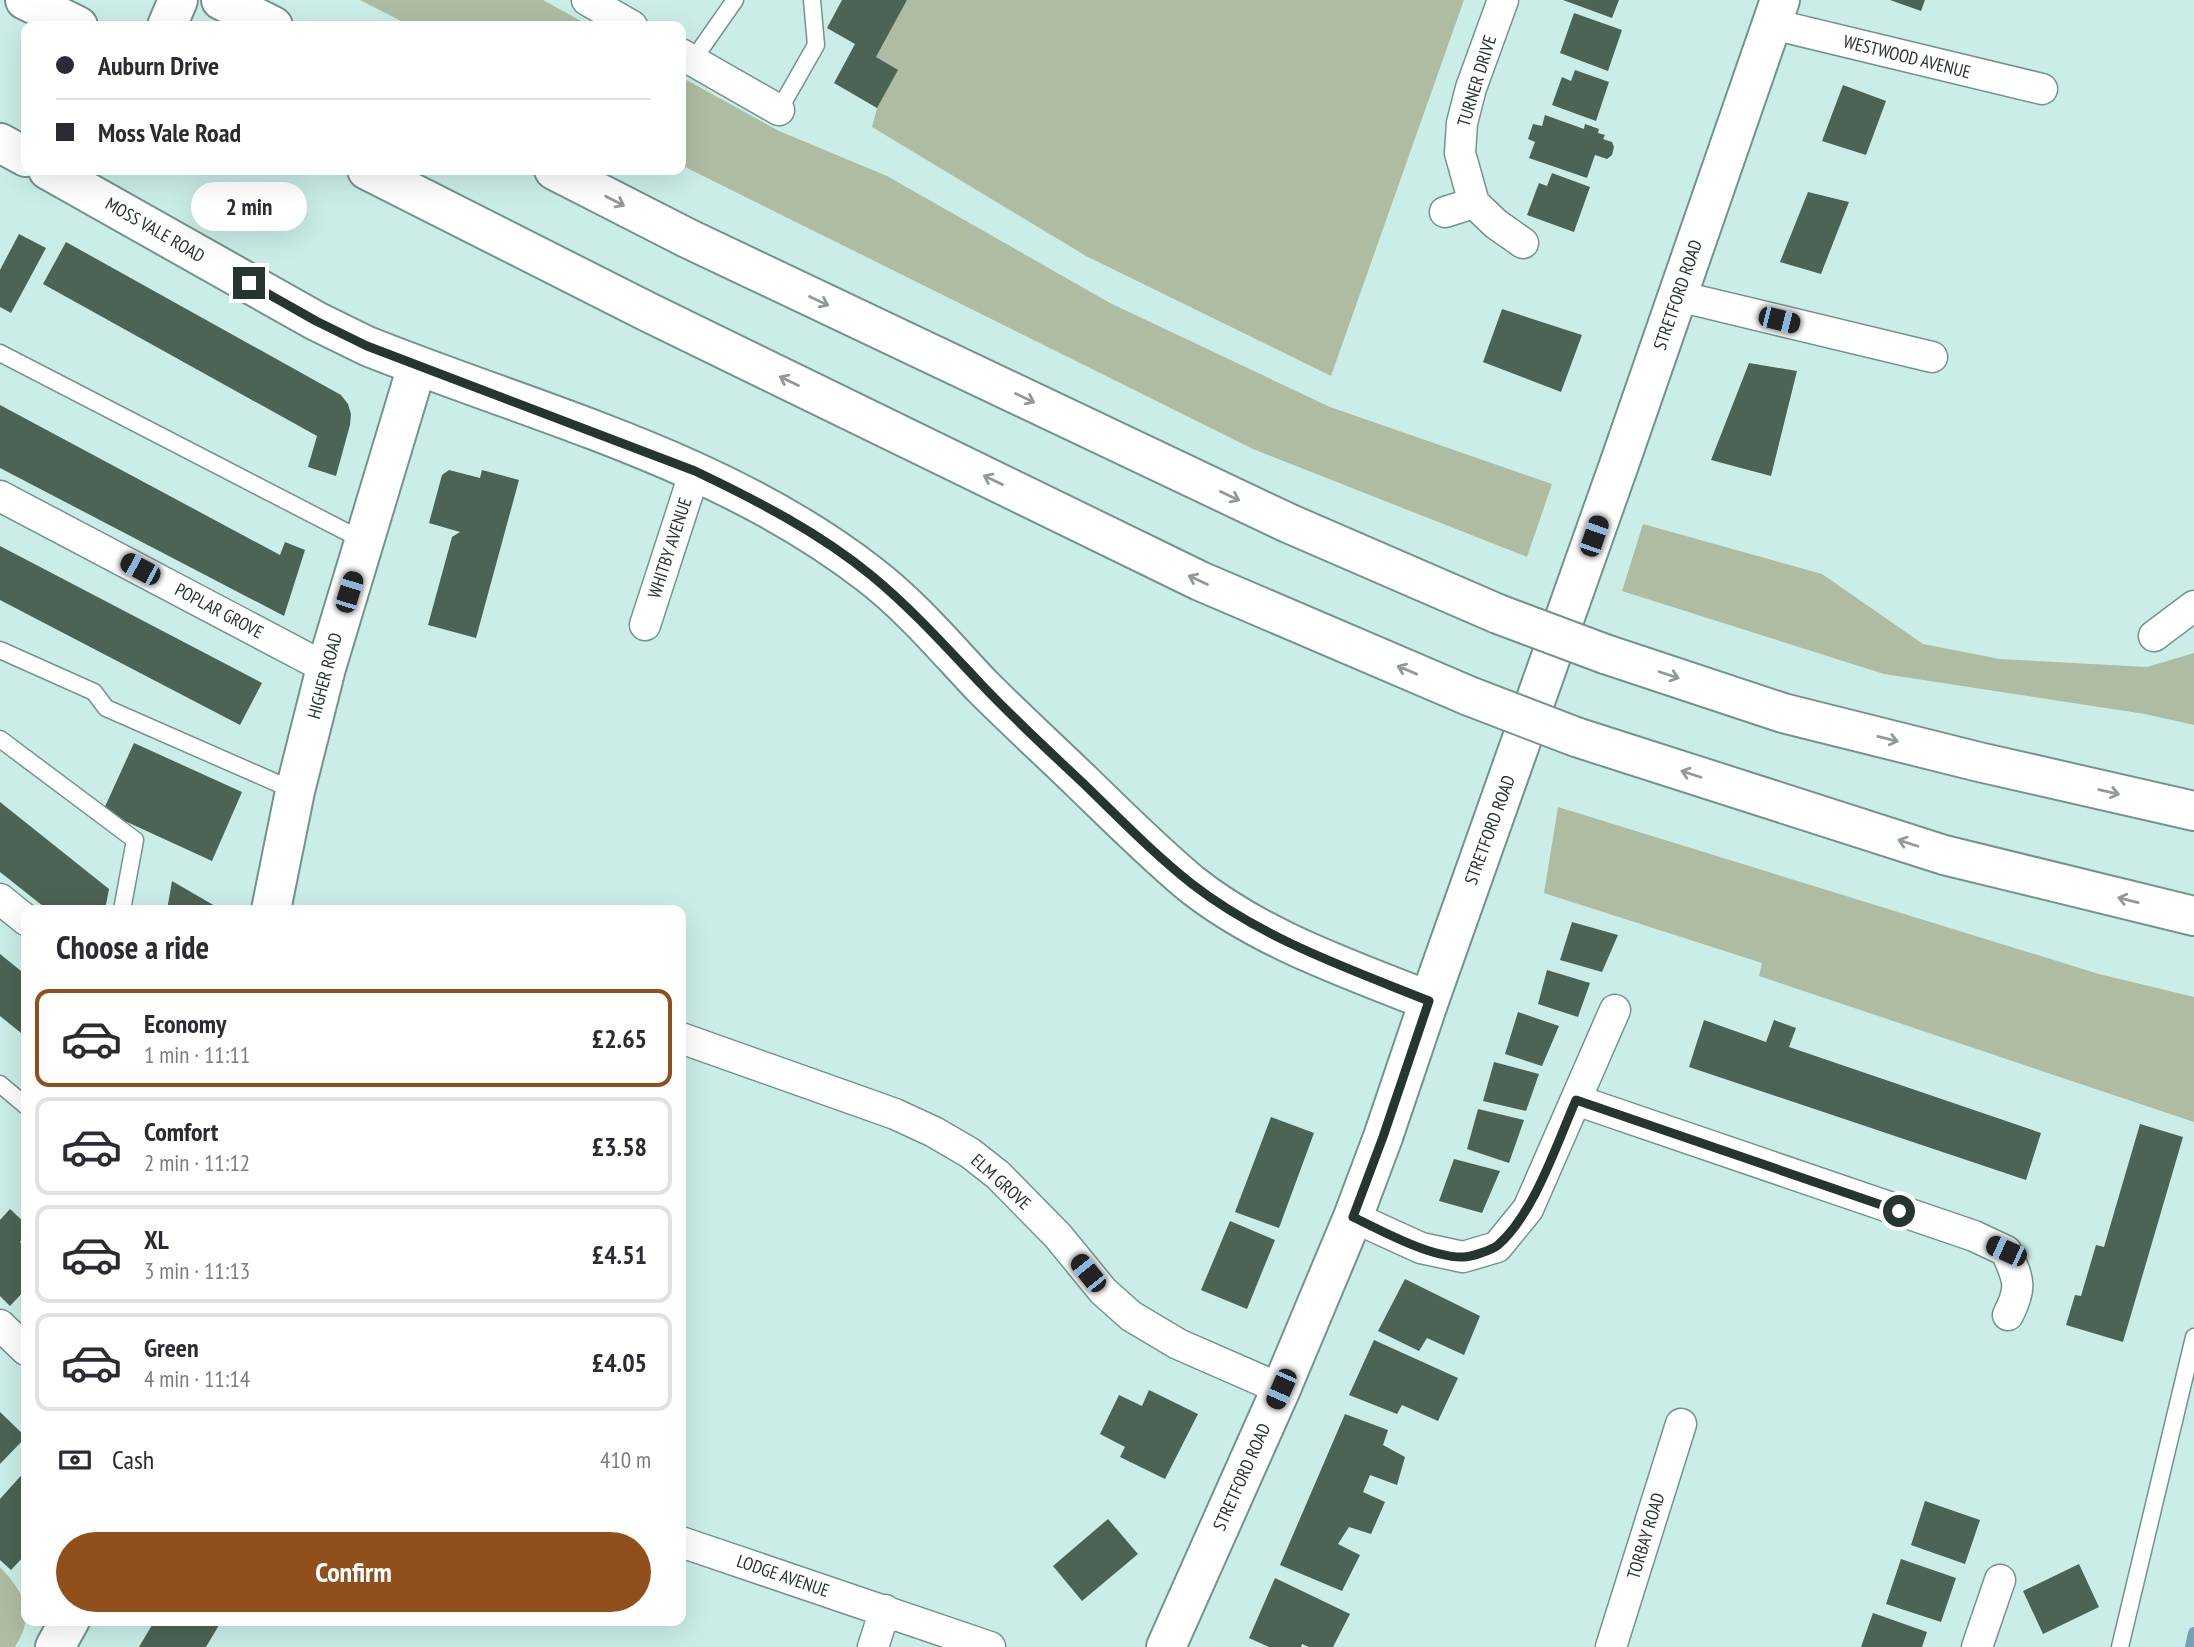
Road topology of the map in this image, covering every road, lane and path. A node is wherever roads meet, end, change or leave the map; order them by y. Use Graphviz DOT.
graph roads {
  1 [pos="178,0"];
  2 [pos="222,0"];
  3 [pos="587,0"];
  4 [pos="735,0"];
  5 [pos="812,0"];
  6 [pos="1503,0"];
  7 [pos="1776,12"];
  8 [pos="169,21"];
  9 [pos="263,21"];
  10 [pos="623,21"];
  11 [pos="687,57"];
  12 [pos="2042,89"];
  13 [pos="779,110"];
  14 [pos="0,143"];
  15 [pos="21,154"];
  16 [pos="69,175"];
  17 [pos="377,175"];
  18 [pos="564,175"];
  19 [pos="98,182"];
  20 [pos="1474,203"];
  21 [pos="1445,212"];
  22 [pos="1523,243"];
  23 [pos="1678,296"];
  24 [pos="0,353"];
  25 [pos="1931,356"];
  26 [pos="417,366"];
  27 [pos="695,471"];
  28 [pos="0,496"];
  29 [pos="364,541"];
  30 [pos="2194,606"];
  31 [pos="645,625"];
  32 [pos="2154,636"];
  33 [pos="0,650"];
  34 [pos="326,668"];
  35 [pos="0,739"];
  36 [pos="295,791"];
  37 [pos="2194,811"];
  38 [pos="0,899"];
  39 [pos="123,905"];
  40 [pos="272,905"];
  41 [pos="21,915"];
  42 [pos="2194,916"];
  43 [pos="1429,1001"];
  44 [pos="1615,1010"];
  45 [pos="686,1040"];
  46 [pos="0,1084"];
  47 [pos="1576,1100"];
  48 [pos="21,1102"];
  49 [pos="1353,1217"];
  50 [pos="2008,1315"];
  51 [pos="0,1325"];
  52 [pos="2194,1337"];
  53 [pos="21,1345"];
  54 [pos="1281,1389"];
  55 [pos="1681,1424"];
  56 [pos="686,1544"];
  57 [pos="2000,1580"];
  58 [pos="885,1610"];
  59 [pos="67,1626"];
  60 [pos="1986,1644"];
  61 [pos="55,1647"];
  62 [pos="873,1647"];
  63 [pos="990,1647"];
  64 [pos="1166,1647"];
  65 [pos="1611,1647"];
  66 [pos="2120,1647"];
  1 -- 8 [label="main road"];
  2 -- 9 [label="main road"];
  3 -- 10 [label="street"];
  4 -- 11 [label="lane"];
  5 -- 13 [label="lane"];
  6 -- 20 [label="street, TURNER DRIVE"];
  7 -- 12 [label="street, WESTWOOD AVENUE"];
  7 -- 23 [label="main road, STRETFORD ROAD"];
  11 -- 13 [label="street"];
  14 -- 15 [label="main road"];
  16 -- 19 [label="main road, MOSS VALE ROAD"];
  42 -- 17 [label="main road, one-way, bridge"];
  18 -- 37 [label="main road, one-way, bridge"];
  19 -- 26 [label="main road, MOSS VALE ROAD"];
  20 -- 21 [label="street"];
  20 -- 22 [label="street"];
  23 -- 25 [label="street"];
  23 -- 43 [label="main road, STRETFORD ROAD"];
  24 -- 29 [label="lane"];
  26 -- 27 [label="main road, MOSS VALE ROAD"];
  26 -- 29 [label="main road, HIGHER ROAD"];
  27 -- 31 [label="street, WHITBY AVENUE"];
  27 -- 43 [label="main road, MOSS VALE ROAD"];
  28 -- 34 [label="street, POPLAR GROVE"];
  29 -- 34 [label="main road, HIGHER ROAD"];
  30 -- 32 [label="street"];
  33 -- 36 [label="lane"];
  34 -- 36 [label="main road, HIGHER ROAD"];
  35 -- 39 [label="lane"];
  36 -- 40 [label="main road, HIGHER ROAD"];
  38 -- 41 [label="street"];
  43 -- 49 [label="main road, STRETFORD ROAD"];
  44 -- 47 [label="street"];
  45 -- 54 [label="street, ELM GROVE"];
  46 -- 48 [label="lane"];
  47 -- 49 [label="street"];
  47 -- 50 [label="street"];
  49 -- 54 [label="main road, STRETFORD ROAD"];
  51 -- 53 [label="street"];
  52 -- 66 [label="lane"];
  54 -- 64 [label="main road, STRETFORD ROAD"];
  55 -- 65 [label="street, TORBAY ROAD"];
  56 -- 58 [label="street, LODGE AVENUE"];
  57 -- 60 [label="street"];
  58 -- 62 [label="street"];
  58 -- 63 [label="street, LODGE AVENUE"];
  59 -- 61 [label="main road"];
}
